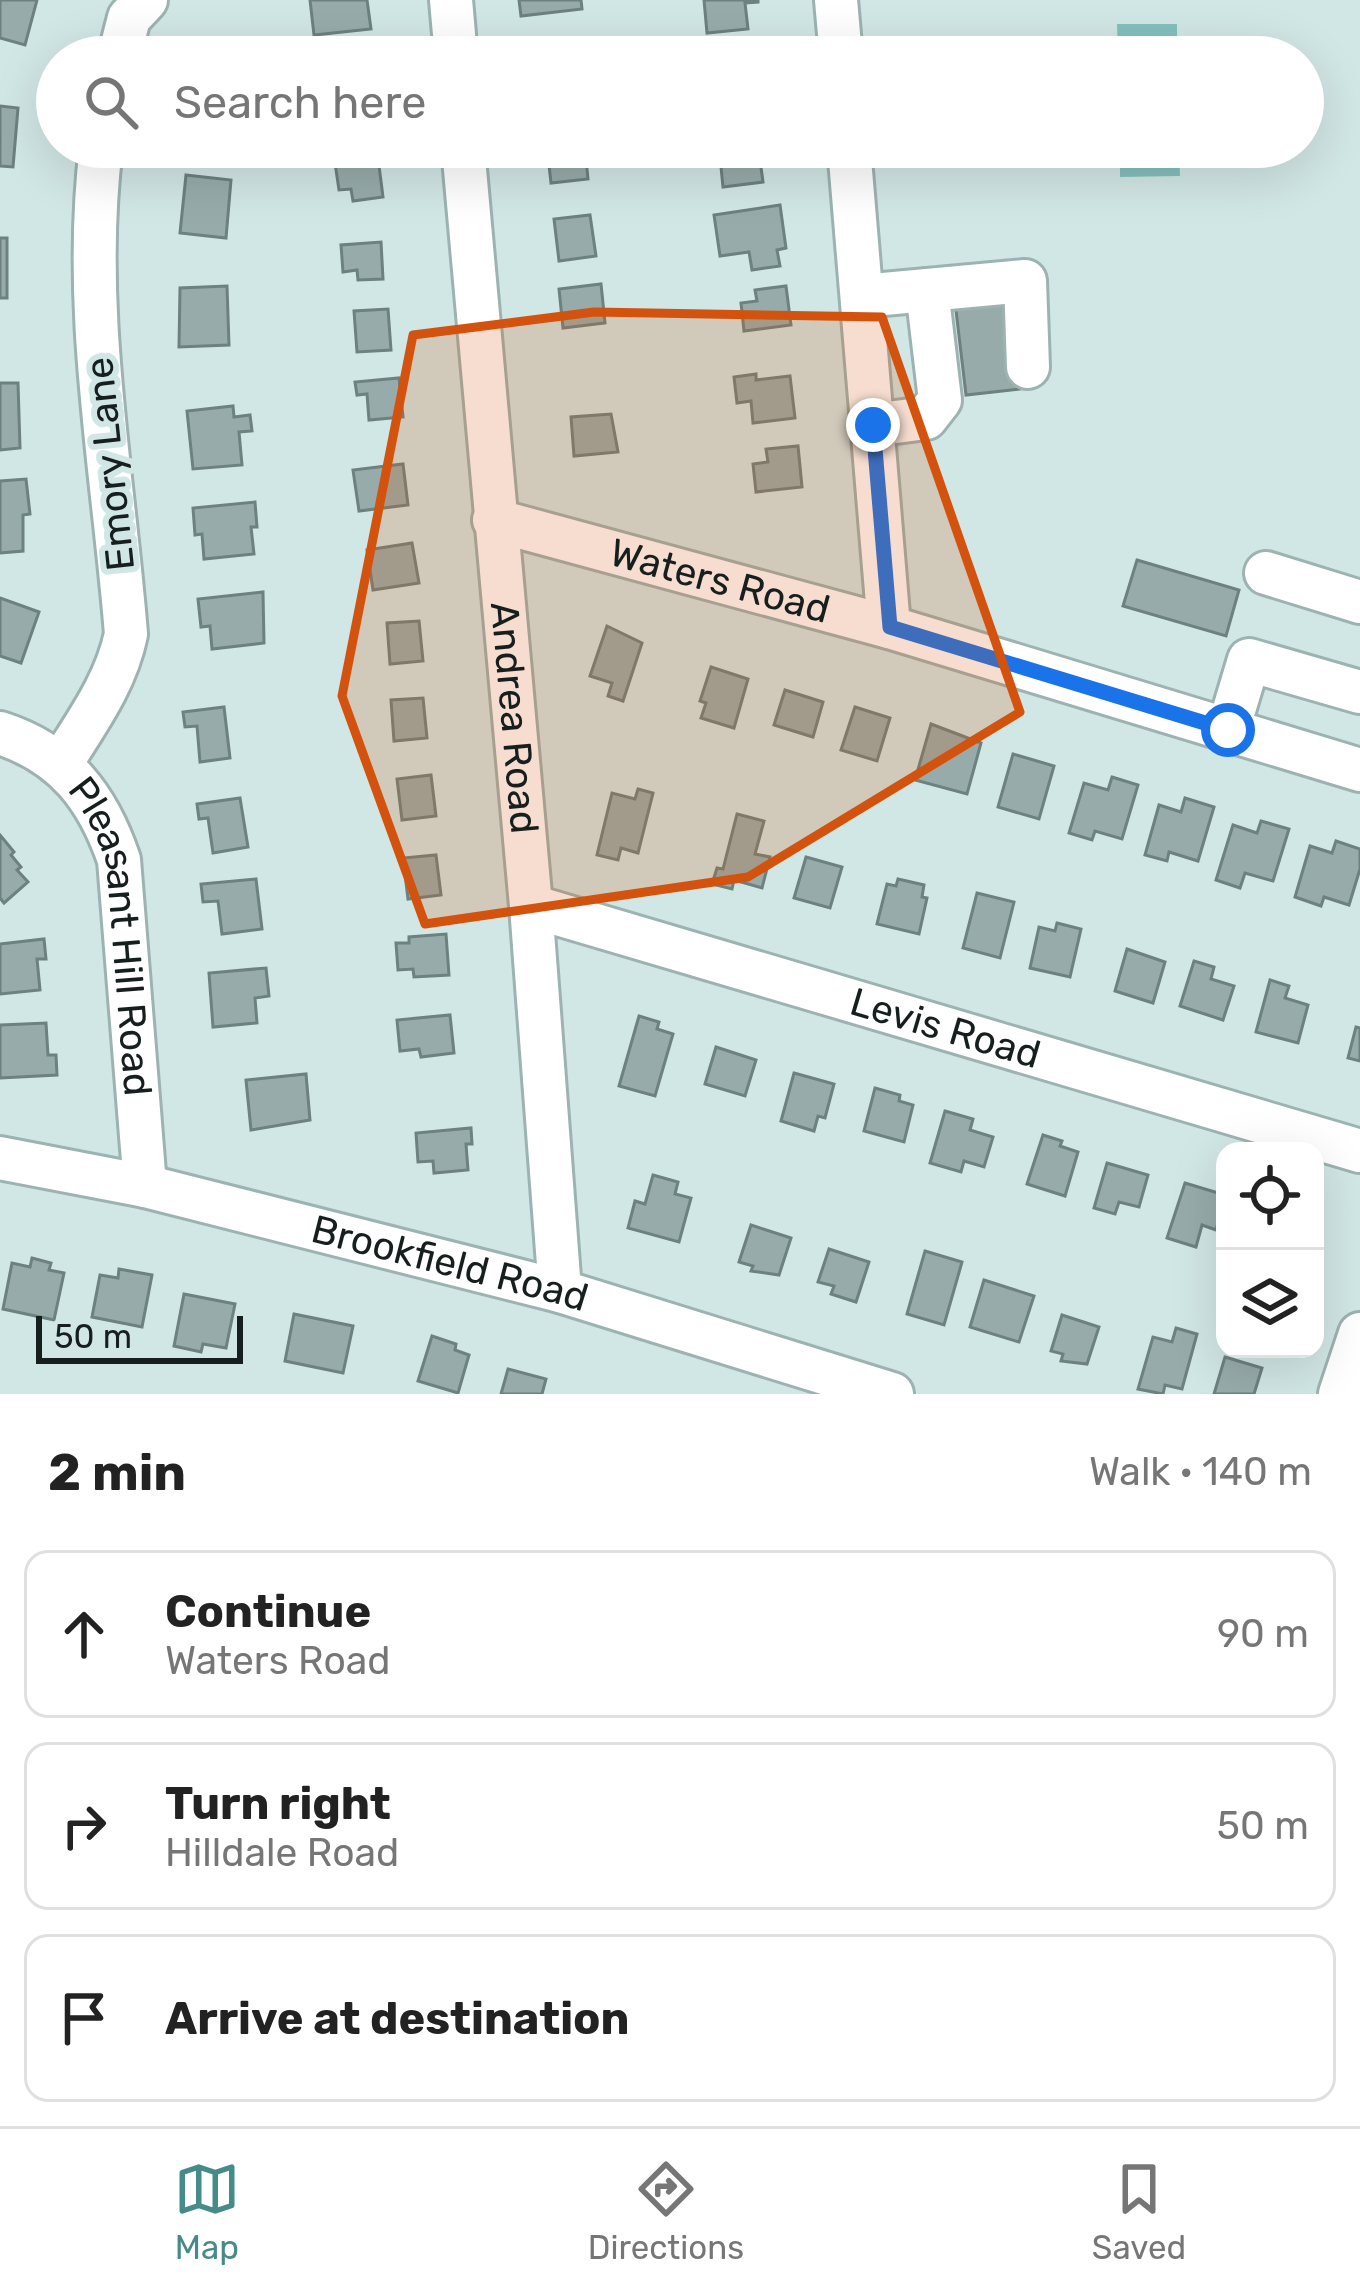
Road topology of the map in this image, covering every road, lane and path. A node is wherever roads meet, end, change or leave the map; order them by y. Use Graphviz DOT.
graph roads {
  1 [pos="146,0"];
  2 [pos="451,0"];
  3 [pos="836,0"];
  4 [pos="124,36"];
  5 [pos="454,36"];
  6 [pos="839,36"];
  7 [pos="98,168"];
  8 [pos="465,168"];
  9 [pos="851,168"];
  10 [pos="927,290"];
  11 [pos="862,296"];
  12 [pos="1028,367"];
  13 [pos="873,425"];
  14 [pos="494,520"];
  15 [pos="1266,573"];
  16 [pos="1360,602"];
  17 [pos="890,627"];
  18 [pos="1360,692"];
  19 [pos="1228,730"];
  20 [pos="0,733"];
  21 [pos="60,765"];
  22 [pos="1360,770"];
  23 [pos="530,906"];
  24 [pos="1360,1151"];
  25 [pos="0,1159"];
  26 [pos="145,1186"];
  27 [pos="560,1291"];
  28 [pos="1360,1334"];
  29 [pos="892,1394"];
  30 [pos="1340,1394"];
  1 -- 4 [label="street"];
  2 -- 5 [label="street"];
  3 -- 6 [label="street"];
  7 -- 21 [label="street, Emory Lane"];
  8 -- 14 [label="street, Andrea Road"];
  9 -- 11 [label="street"];
  10 -- 11 [label="street"];
  10 -- 12 [label="street"];
  10 -- 13 [label="street"];
  11 -- 13 [label="street"];
  13 -- 17 [label="street"];
  14 -- 17 [label="street, Waters Road"];
  14 -- 23 [label="street, Andrea Road"];
  15 -- 16 [label="street"];
  17 -- 19 [label="street, Waters Road"];
  18 -- 19 [label="street"];
  19 -- 22 [label="street, Waters Road"];
  20 -- 21 [label="street, Pleasant Hill Road"];
  21 -- 26 [label="street, Pleasant Hill Road"];
  23 -- 24 [label="street, Levis Road"];
  23 -- 27 [label="street, Andrea Road"];
  25 -- 26 [label="street, Brookfield Road"];
  26 -- 27 [label="street, Brookfield Road"];
  27 -- 29 [label="street, Brookfield Road"];
  28 -- 30 [label="street"];
}
